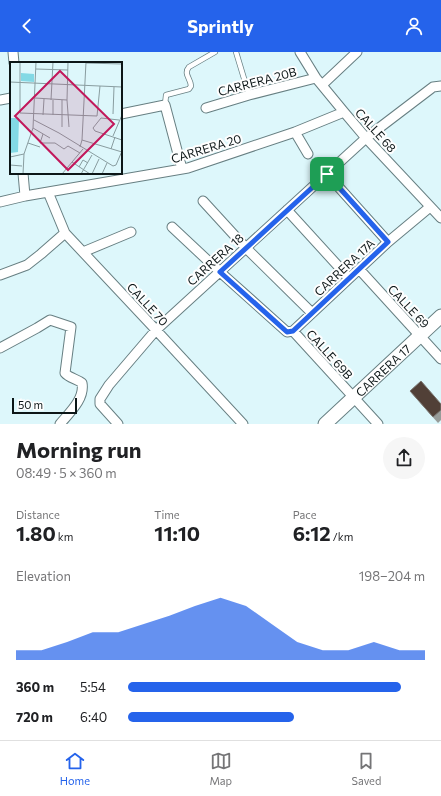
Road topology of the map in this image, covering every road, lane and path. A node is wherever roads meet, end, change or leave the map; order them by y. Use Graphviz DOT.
graph roads {
  1 [pos="13,52"];
  2 [pos="215,52"];
  3 [pos="236,52"];
  4 [pos="300,52"];
  5 [pos="357,52"];
  6 [pos="14,62"];
  7 [pos="319,82"];
  8 [pos="441,86"];
  9 [pos="249,95"];
  10 [pos="10,98"];
  11 [pos="0,100"];
  12 [pos="165,105"];
  13 [pos="206,108"];
  14 [pos="344,112"];
  15 [pos="122,114"];
  16 [pos="295,132"];
  17 [pos="366,138"];
  18 [pos="308,154"];
  19 [pos="182,169"];
  20 [pos="23,174"];
  21 [pos="327,174"];
  22 [pos="48,192"];
  23 [pos="25,196"];
  24 [pos="202,201"];
  25 [pos="0,202"];
  26 [pos="430,207"];
  27 [pos="287,210"];
  28 [pos="441,218"];
  29 [pos="172,227"];
  30 [pos="131,232"];
  31 [pos="65,233"];
  32 [pos="388,242"];
  33 [pos="246,248"];
  34 [pos="83,252"];
  35 [pos="358,269"];
  36 [pos="220,272"];
  37 [pos="0,275"];
  38 [pos="349,278"];
  39 [pos="312,313"];
  40 [pos="441,316"];
  41 [pos="156,330"];
  42 [pos="293,331"];
  43 [pos="420,336"];
  44 [pos="0,348"];
  45 [pos="441,359"];
  46 [pos="354,398"];
  47 [pos="60,424"];
  48 [pos="118,424"];
  49 [pos="243,424"];
  50 [pos="325,424"];
  51 [pos="378,424"];
  1 -- 6 [label="street"];
  2 -- 12 [label="lane"];
  3 -- 9 [label="lane"];
  4 -- 7 [label="street, CALLE 68"];
  5 -- 7 [label="street"];
  7 -- 9 [label="street, CARRERA 20B"];
  7 -- 14 [label="street, CALLE 68"];
  8 -- 17 [label="street, CARRERA 18"];
  9 -- 13 [label="street, CARRERA 20B"];
  10 -- 11 [label="street"];
  12 -- 15 [label="street"];
  12 -- 19 [label="street"];
  14 -- 16 [label="street, CARRERA 20"];
  14 -- 17 [label="street, CALLE 68"];
  16 -- 18 [label="street"];
  16 -- 19 [label="street, CARRERA 20"];
  17 -- 21 [label="street, CARRERA 18"];
  17 -- 26 [label="street, CALLE 68"];
  19 -- 22 [label="street, CARRERA 20"];
  20 -- 23 [label="street"];
  21 -- 27 [label="street, CARRERA 18"];
  21 -- 32 [label="street"];
  22 -- 23 [label="street, CARRERA 20"];
  22 -- 31 [label="street, CALLE 70"];
  23 -- 25 [label="street, CARRERA 20"];
  24 -- 33 [label="street"];
  26 -- 28 [label="street, CALLE 68"];
  26 -- 32 [label="street, CARRERA 17A"];
  27 -- 33 [label="street, CARRERA 18"];
  27 -- 38 [label="street"];
  29 -- 36 [label="street, CALLE 69B"];
  30 -- 34 [label="street"];
  31 -- 34 [label="street, CALLE 70"];
  31 -- 37 [label="street"];
  32 -- 35 [label="street, CARRERA 17A"];
  33 -- 36 [label="street, CARRERA 18"];
  33 -- 39 [label="street"];
  34 -- 41 [label="street, CALLE 70"];
  35 -- 38 [label="street, CARRERA 17A"];
  35 -- 43 [label="street, CALLE 69"];
  36 -- 41 [label="street, CARRERA 18"];
  36 -- 42 [label="street, CALLE 69B"];
  38 -- 39 [label="street, CARRERA 17A"];
  39 -- 42 [label="street, CARRERA 17A"];
  40 -- 43 [label="main road, CARRERA 17"];
  41 -- 48 [label="street, CARRERA 18"];
  41 -- 49 [label="street, CALLE 70"];
  42 -- 46 [label="street, CALLE 69B"];
  43 -- 45 [label="street, CALLE 69"];
  43 -- 46 [label="main road, CARRERA 17"];
  44 -- 47 [label="street"];
  46 -- 50 [label="main road, CARRERA 17"];
  46 -- 51 [label="street, CALLE 69B"];
}
